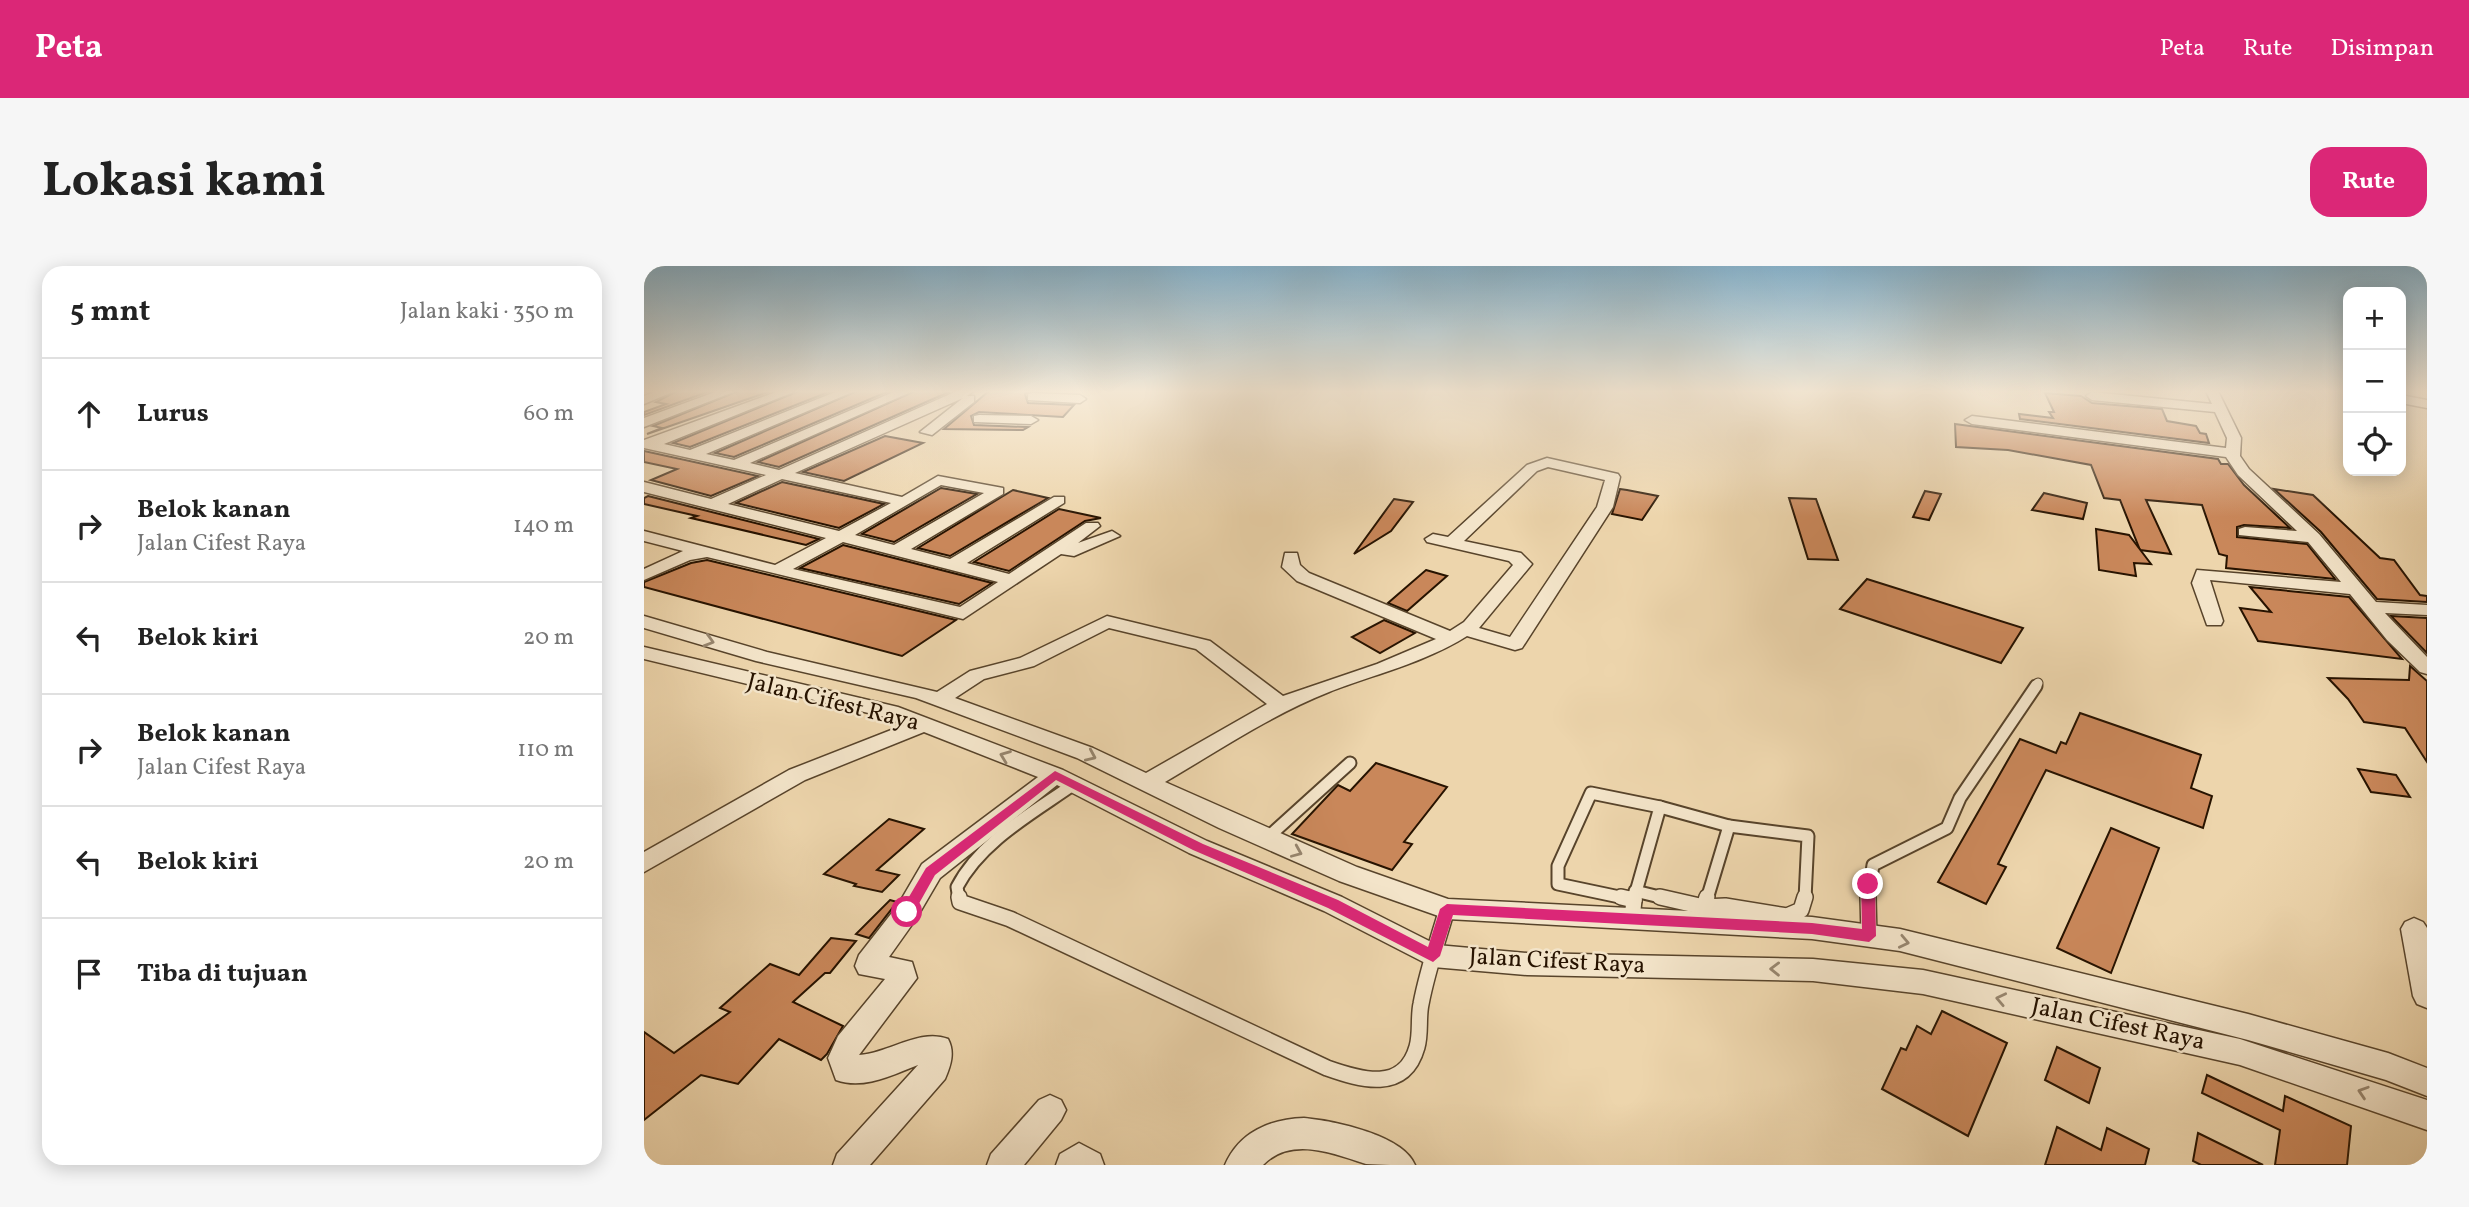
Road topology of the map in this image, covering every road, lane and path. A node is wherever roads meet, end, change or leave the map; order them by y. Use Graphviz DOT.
graph roads {
  1 [pos="677,433"];
  2 [pos="745,433"];
  3 [pos="809,433"];
  4 [pos="873,433"];
  5 [pos="2069,433"];
  6 [pos="2232,433"];
  7 [pos="647,444"];
  8 [pos="2232,453"];
  9 [pos="690,455"];
  10 [pos="732,466"];
  11 [pos="779,475"];
  12 [pos="644,487"];
  13 [pos="1059,500"];
  14 [pos="905,502"];
  15 [pos="713,504"];
  16 [pos="1092,526"];
  17 [pos="2245,532"];
  18 [pos="842,535"];
  19 [pos="644,536"];
  20 [pos="1112,536"];
  21 [pos="2314,537"];
  22 [pos="898,550"];
  23 [pos="706,552"];
  24 [pos="1291,557"];
  25 [pos="1039,563"];
  26 [pos="952,565"];
  27 [pos="777,572"];
  28 [pos="644,575"];
  29 [pos="1013,580"];
  30 [pos="2356,589"];
  31 [pos="2370,607"];
  32 [pos="2427,610"];
  33 [pos="2214,621"];
  34 [pos="644,622"];
  35 [pos="1458,634"];
  36 [pos="644,653"];
  37 [pos="2427,668"];
  38 [pos="2038,683"];
  39 [pos="931,696"];
  40 [pos="1281,705"];
  41 [pos="891,712"];
  42 [pos="923,725"];
  43 [pos="1350,763"];
  44 [pos="1065,780"];
  45 [pos="1147,783"];
  46 [pos="1660,807"];
  47 [pos="1729,826"];
  48 [pos="1266,839"];
  49 [pos="644,863"];
  50 [pos="1634,903"];
  51 [pos="1704,907"];
  52 [pos="1447,909"];
  53 [pos="2414,929"];
  54 [pos="1869,936"];
  55 [pos="1433,956"];
  56 [pos="2427,996"];
  57 [pos="2427,1082"];
  58 [pos="1050,1110"];
  59 [pos="2427,1115"];
  60 [pos="849,1165"];
  61 [pos="1003,1165"];
  62 [pos="1072,1165"];
  63 [pos="1087,1165"];
  64 [pos="1241,1165"];
  65 [pos="1399,1165"];
  1 -- 7 [label="street"];
  2 -- 9 [label="street"];
  3 -- 10 [label="street"];
  4 -- 11 [label="street"];
  5 -- 8 [label="street"];
  6 -- 8 [label="street"];
  7 -- 9 [label="street"];
  8 -- 21 [label="street"];
  9 -- 10 [label="street"];
  10 -- 11 [label="street"];
  11 -- 14 [label="street"];
  11 -- 15 [label="street"];
  12 -- 15 [label="street"];
  13 -- 26 [label="street"];
  14 -- 18 [label="street"];
  14 -- 22 [label="street"];
  15 -- 18 [label="street"];
  16 -- 25 [label="street"];
  17 -- 21 [label="street"];
  18 -- 22 [label="street"];
  18 -- 27 [label="street"];
  19 -- 23 [label="street"];
  20 -- 25 [label="street"];
  21 -- 30 [label="street"];
  22 -- 26 [label="street"];
  23 -- 27 [label="street"];
  23 -- 28 [label="street"];
  24 -- 35 [label="street"];
  25 -- 29 [label="street"];
  26 -- 29 [label="street"];
  27 -- 29 [label="street"];
  30 -- 31 [label="street"];
  30 -- 33 [label="street"];
  31 -- 32 [label="street"];
  31 -- 37 [label="street"];
  34 -- 39 [label="street, Jalan Cifest Raya, one-way"];
  35 -- 35 [label="street"];
  35 -- 40 [label="street"];
  36 -- 41 [label="street, Jalan Cifest Raya"];
  38 -- 54 [label="lane"];
  39 -- 40 [label="street"];
  39 -- 41 [label="street"];
  39 -- 45 [label="street, Jalan Cifest Raya, one-way"];
  40 -- 45 [label="street"];
  41 -- 42 [label="street, Jalan Cifest Raya"];
  44 -- 42 [label="street, Jalan Cifest Raya, one-way"];
  42 -- 49 [label="street"];
  43 -- 48 [label="lane"];
  44 -- 55 [label="street, Jalan Cifest Raya"];
  44 -- 55 [label="lane"];
  44 -- 60 [label="street"];
  45 -- 48 [label="street, Jalan Cifest Raya"];
  46 -- 47 [label="lane"];
  46 -- 50 [label="lane"];
  46 -- 50 [label="lane"];
  47 -- 51 [label="lane"];
  47 -- 51 [label="lane"];
  48 -- 52 [label="street, Jalan Cifest Raya, one-way"];
  50 -- 51 [label="lane"];
  50 -- 52 [label="street, Jalan Cifest Raya"];
  50 -- 54 [label="street, Jalan Cifest Raya"];
  52 -- 55 [label="lane"];
  53 -- 56 [label="street"];
  54 -- 57 [label="street, Jalan Cifest Raya, one-way"];
  59 -- 55 [label="street, Jalan Cifest Raya, one-way"];
  58 -- 61 [label="street"];
  62 -- 63 [label="street"];
  64 -- 65 [label="street"];
}
